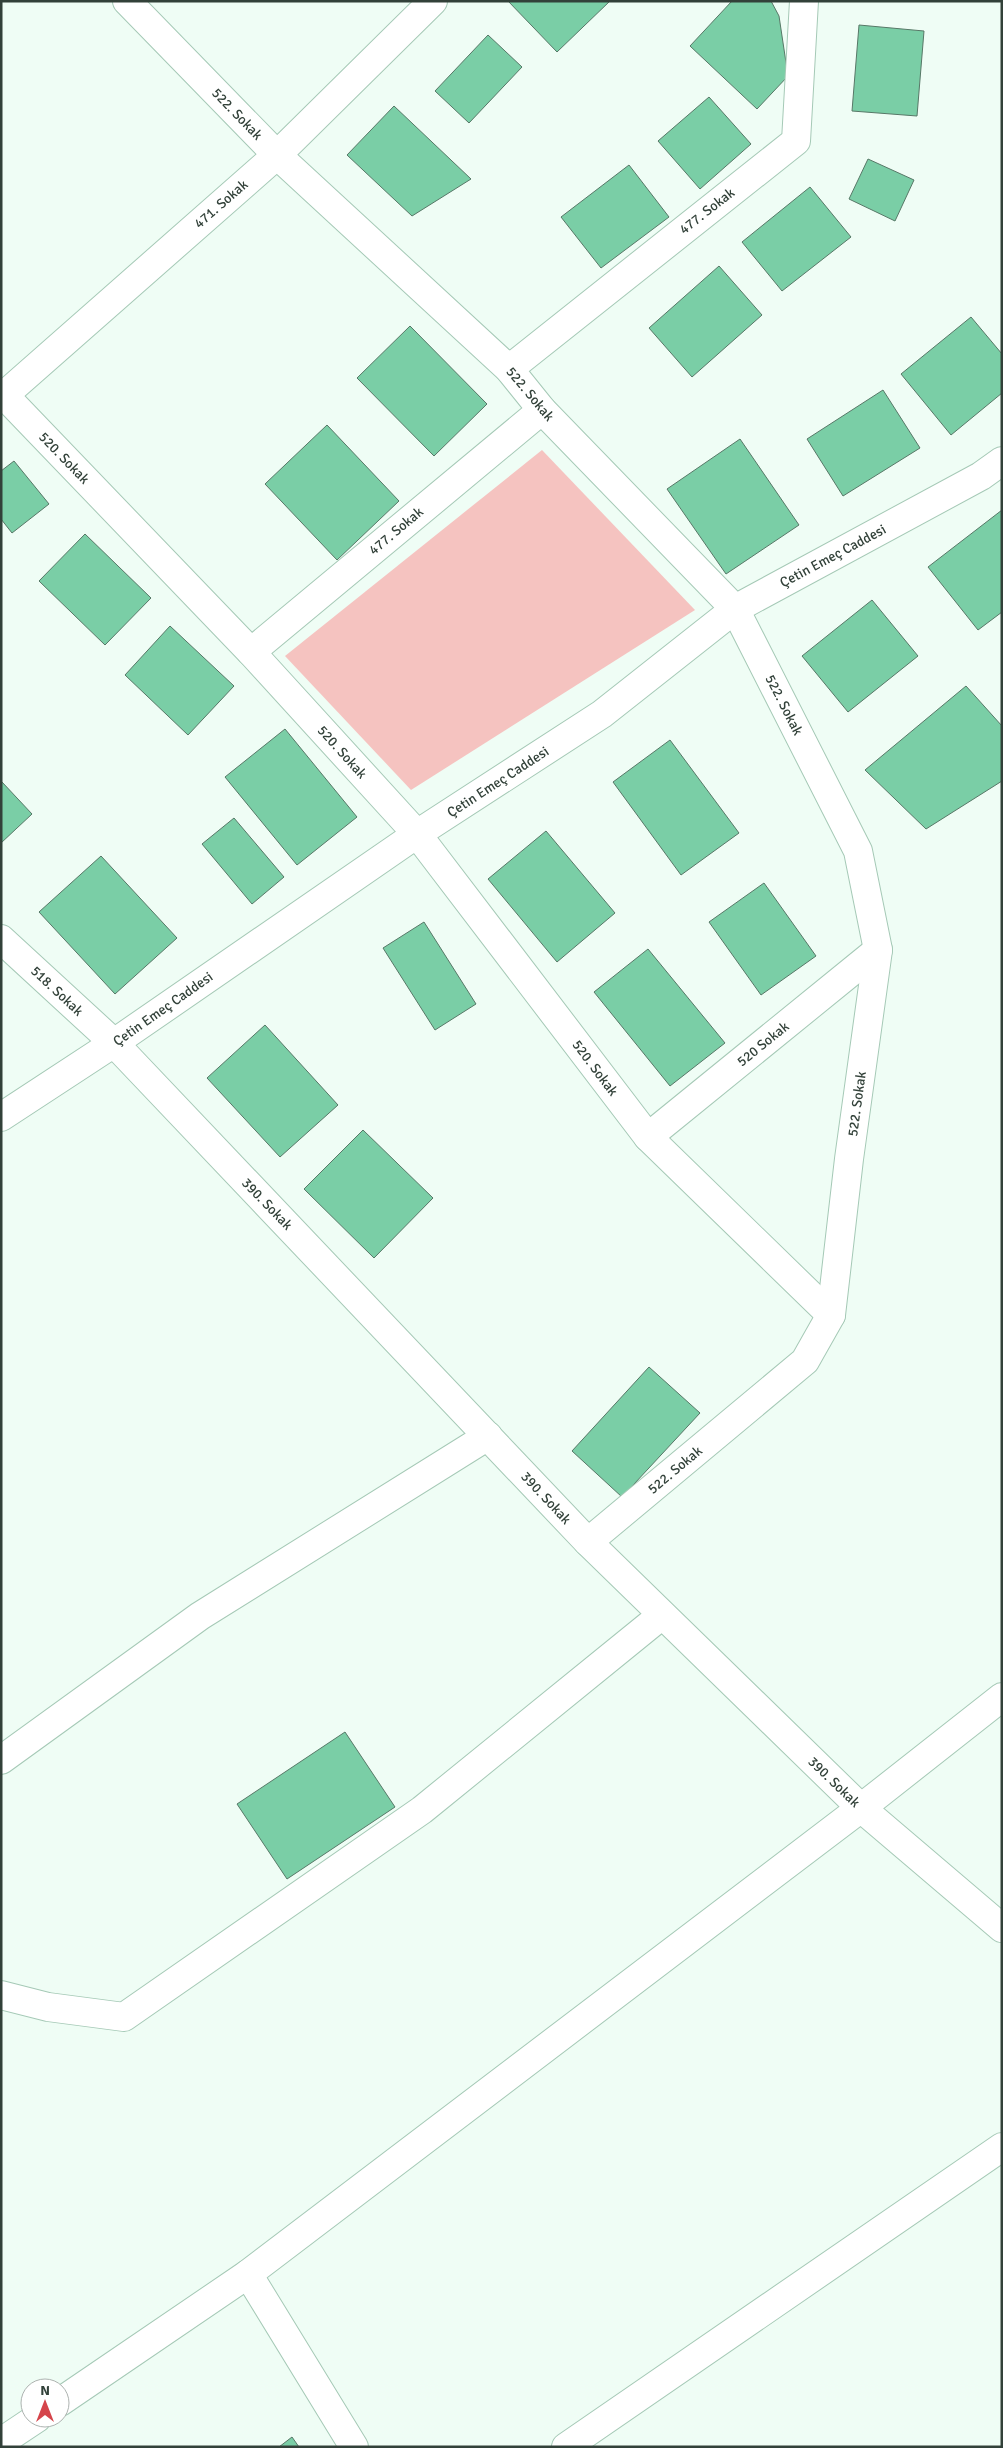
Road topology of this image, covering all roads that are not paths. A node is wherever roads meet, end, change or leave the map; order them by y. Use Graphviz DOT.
graph roads {
  1 [pos="127,1"];
  2 [pos="434,1"];
  3 [pos="804,1"];
  4 [pos="277,155"];
  5 [pos="509,369"];
  6 [pos="3,397"];
  7 [pos="542,410"];
  8 [pos="1002,461"];
  9 [pos="735,609"];
  10 [pos="251,652"];
  11 [pos="416,834"];
  12 [pos="1,939"];
  13 [pos="878,950"];
  14 [pos="114,1043"];
  15 [pos="1,1117"];
  16 [pos="648,1137"];
  17 [pos="831,1315"];
  18 [pos="488,1436"];
  19 [pos="588,1542"];
  20 [pos="662,1615"];
  21 [pos="1002,1697"];
  22 [pos="1,1760"];
  23 [pos="861,1808"];
  24 [pos="1002,1928"];
  25 [pos="1,1995"];
  26 [pos="1002,2147"];
  27 [pos="248,2274"];
  28 [pos="70,2395"];
  29 [pos="22,2428"];
  30 [pos="1,2442"];
  31 [pos="354,2447"];
  32 [pos="566,2447"];
  1 -- 4 [label="street, 522. Sokak"];
  2 -- 4 [label="street, 471. Sokak"];
  3 -- 5 [label="street, 477. Sokak"];
  4 -- 5 [label="street, 522. Sokak"];
  4 -- 6 [label="street, 471. Sokak"];
  5 -- 7 [label="street, 522. Sokak"];
  6 -- 10 [label="street, 520. Sokak"];
  7 -- 9 [label="street, 522. Sokak"];
  7 -- 10 [label="street, 477. Sokak"];
  8 -- 9 [label="street, Çetin Emeç Caddesi"];
  9 -- 11 [label="street, Çetin Emeç Caddesi"];
  9 -- 13 [label="street, 522. Sokak"];
  10 -- 11 [label="street, 520. Sokak"];
  11 -- 14 [label="street, Çetin Emeç Caddesi"];
  11 -- 16 [label="street, 520. Sokak"];
  12 -- 14 [label="street, 518. Sokak"];
  13 -- 16 [label="street, 520 Sokak"];
  13 -- 17 [label="street, 522. Sokak"];
  14 -- 15 [label="street, Çetin Emeç Caddesi"];
  14 -- 18 [label="street, 390. Sokak"];
  16 -- 17 [label="street, 520. Sokak"];
  17 -- 19 [label="street, 522. Sokak"];
  18 -- 19 [label="street, 390. Sokak"];
  18 -- 22 [label="street"];
  19 -- 20 [label="street, 390. Sokak"];
  20 -- 23 [label="street, 390. Sokak"];
  20 -- 25 [label="street"];
  21 -- 23 [label="street"];
  23 -- 24 [label="street, 390. Sokak"];
  23 -- 27 [label="street"];
  26 -- 32 [label="street"];
  27 -- 28 [label="street"];
  27 -- 31 [label="street"];
  29 -- 30 [label="street"];
}
